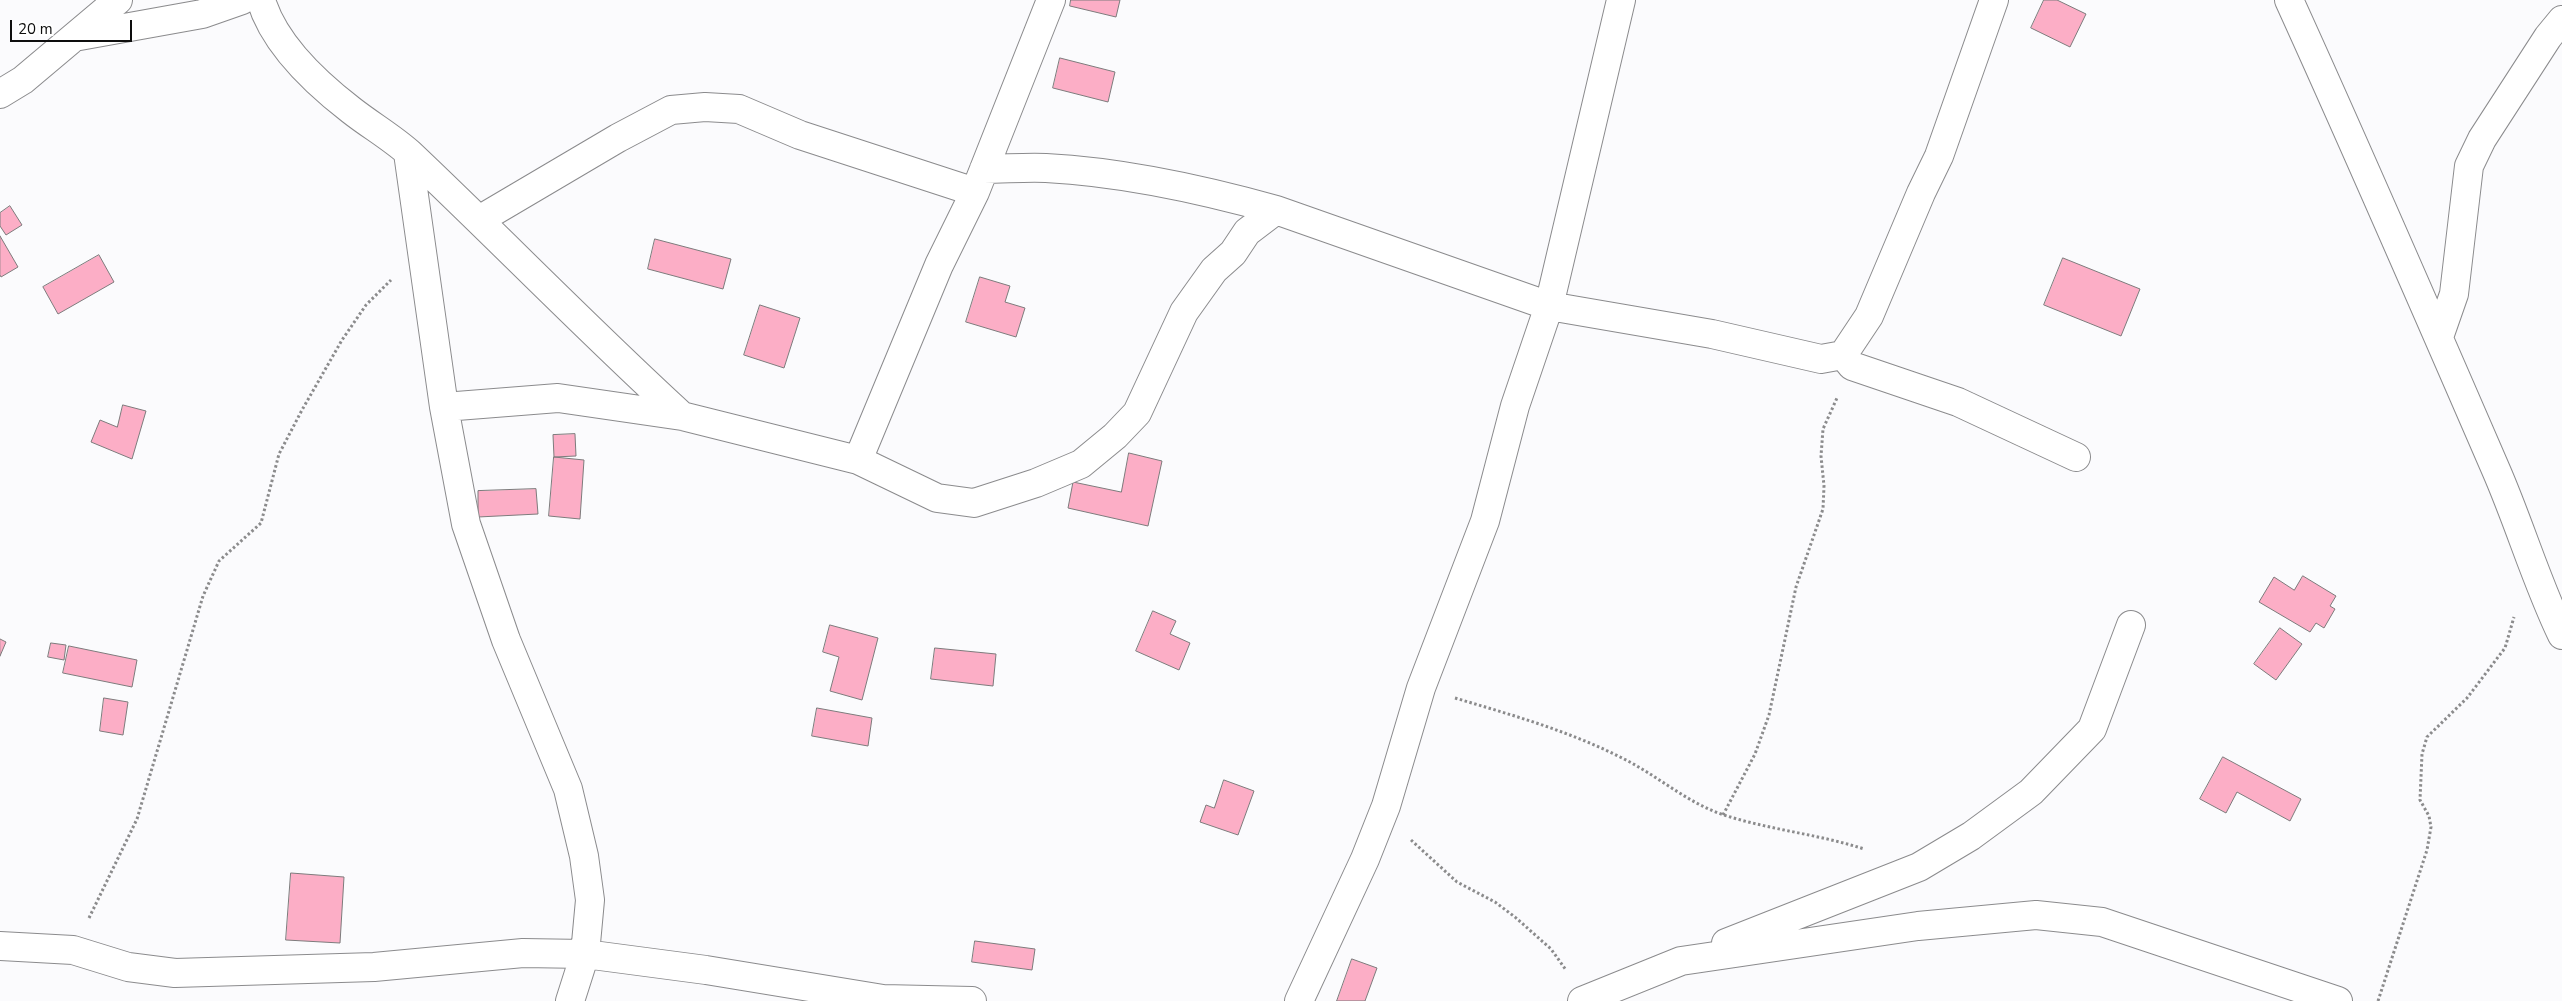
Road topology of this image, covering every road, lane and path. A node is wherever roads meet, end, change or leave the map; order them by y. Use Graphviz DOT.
graph roads {
  1 [pos="118,0"];
  2 [pos="242,0"];
  3 [pos="262,0"];
  4 [pos="1051,0"];
  5 [pos="1622,0"];
  6 [pos="1994,0"];
  7 [pos="2288,0"];
  8 [pos="2562,20"];
  9 [pos="74,37"];
  10 [pos="0,94"];
  11 [pos="408,153"];
  12 [pos="979,180"];
  13 [pos="1276,210"];
  14 [pos="479,220"];
  15 [pos="423,249"];
  16 [pos="1549,306"];
  17 [pos="2439,337"];
  18 [pos="1848,360"];
  19 [pos="444,407"];
  20 [pos="682,416"];
  21 [pos="2076,457"];
  22 [pos="858,460"];
  23 [pos="2551,589"];
  24 [pos="2516,611"];
  25 [pos="2131,625"];
  26 [pos="2562,635"];
  27 [pos="1421,688"];
  28 [pos="1386,806"];
  29 [pos="1723,815"];
  30 [pos="1867,850"];
  31 [pos="0,946"];
  32 [pos="73,950"];
  33 [pos="585,954"];
  34 [pos="1680,961"];
  35 [pos="883,1000"];
  36 [pos="1585,1000"];
  37 [pos="570,1001"];
  38 [pos="972,1001"];
  39 [pos="1299,1001"];
  40 [pos="2338,1001"];
  41 [pos="2378,1001"];
  1 -- 9 [label="street"];
  2 -- 9 [label="street"];
  3 -- 11 [label="street"];
  4 -- 12 [label="street"];
  5 -- 16 [label="street"];
  6 -- 18 [label="street"];
  7 -- 17 [label="street"];
  8 -- 17 [label="street"];
  9 -- 10 [label="street"];
  11 -- 14 [label="street"];
  11 -- 15 [label="street"];
  12 -- 13 [label="street"];
  12 -- 14 [label="street"];
  12 -- 22 [label="street"];
  13 -- 16 [label="street"];
  13 -- 22 [label="street"];
  14 -- 20 [label="street"];
  15 -- 19 [label="street"];
  15 -- 32 [label="path"];
  16 -- 18 [label="street"];
  16 -- 27 [label="street"];
  17 -- 23 [label="street"];
  18 -- 21 [label="street"];
  18 -- 29 [label="path"];
  19 -- 20 [label="street"];
  19 -- 33 [label="street"];
  20 -- 22 [label="street"];
  23 -- 26 [label="street"];
  24 -- 41 [label="path"];
  25 -- 34 [label="street"];
  27 -- 28 [label="street"];
  27 -- 29 [label="path"];
  28 -- 36 [label="path"];
  28 -- 39 [label="street"];
  29 -- 30 [label="path"];
  31 -- 32 [label="street"];
  32 -- 33 [label="street"];
  33 -- 35 [label="street"];
  33 -- 37 [label="street"];
  34 -- 36 [label="street"];
  34 -- 40 [label="street"];
  35 -- 38 [label="street"];
}
